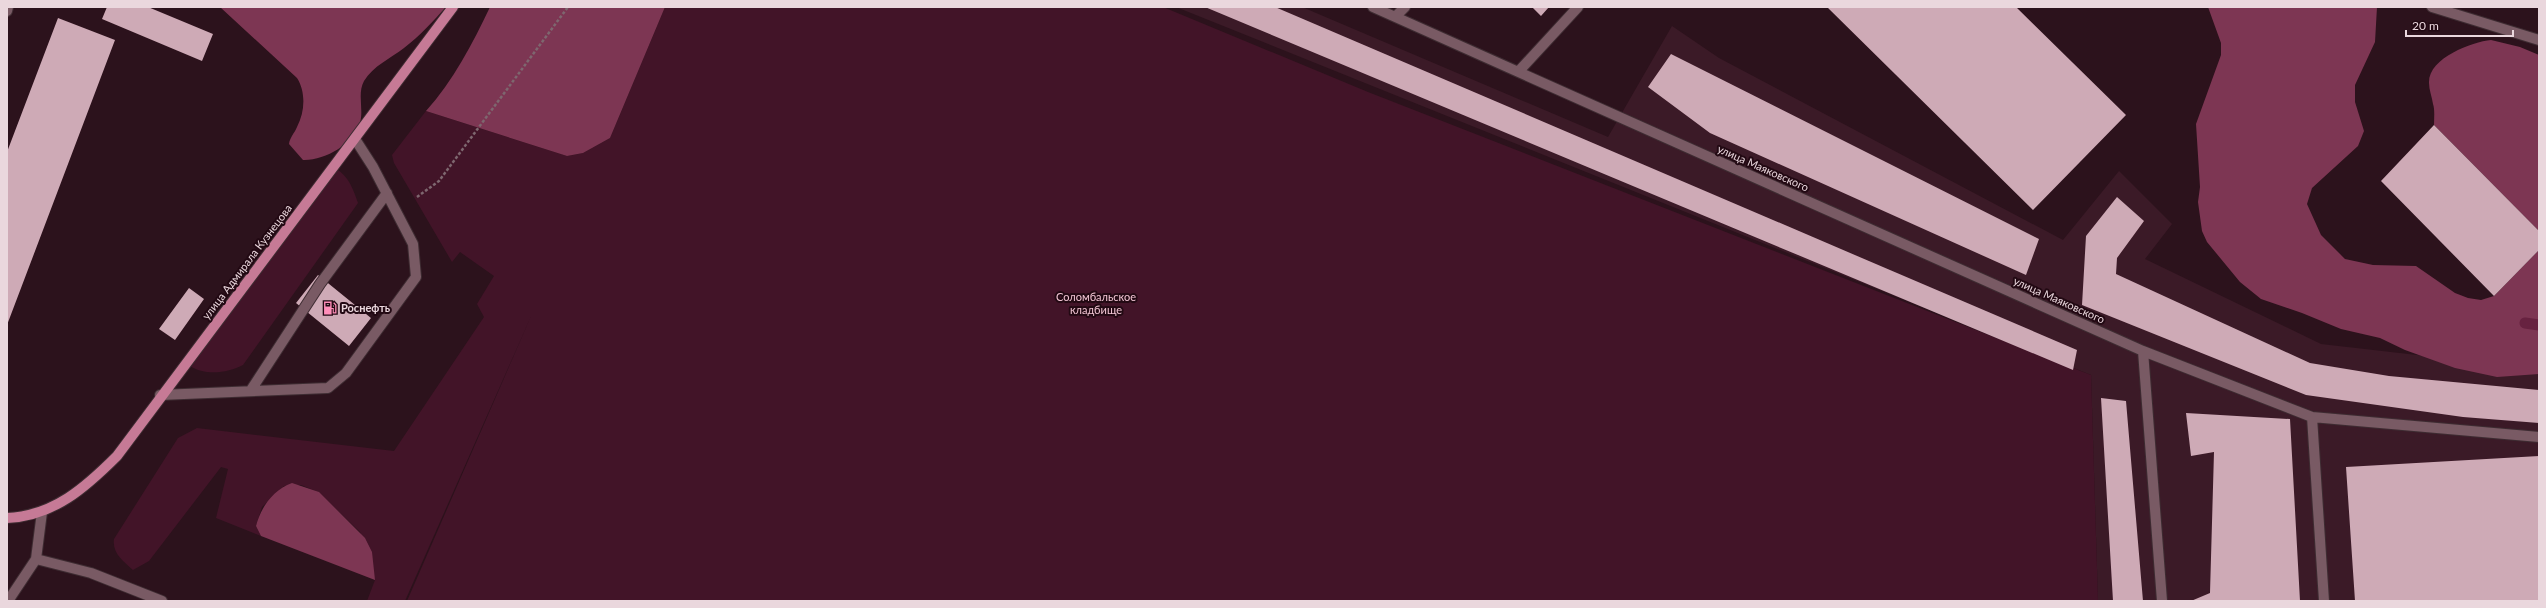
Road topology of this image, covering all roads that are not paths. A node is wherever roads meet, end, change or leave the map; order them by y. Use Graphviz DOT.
graph roads {
  1 [pos="8,7"];
  2 [pos="453,7"];
  3 [pos="1373,7"];
  4 [pos="1405,7"];
  5 [pos="1578,7"];
  6 [pos="2432,7"];
  7 [pos="7,11"];
  8 [pos="1396,16"];
  9 [pos="2539,40"];
  10 [pos="1519,71"];
  11 [pos="355,139"];
  12 [pos="387,193"];
  13 [pos="2143,351"];
  14 [pos="251,390"];
  15 [pos="160,395"];
  16 [pos="2312,417"];
  17 [pos="2539,437"];
  18 [pos="42,512"];
  19 [pos="7,518"];
  20 [pos="36,559"];
  21 [pos="8,601"];
  22 [pos="162,601"];
  23 [pos="2162,601"];
  24 [pos="2324,601"];
  1 -- 7 [label="street"];
  2 -- 11 [label="main road, улица Адмирала Кузнецова"];
  3 -- 8 [label="street, улица Маяковского"];
  4 -- 8 [label="street"];
  5 -- 10 [label="street"];
  6 -- 9 [label="street"];
  8 -- 10 [label="street, улица Маяковского"];
  10 -- 13 [label="street, улица Маяковского"];
  11 -- 12 [label="street"];
  11 -- 15 [label="main road, улица Адмирала Кузнецова"];
  12 -- 14 [label="street"];
  12 -- 14 [label="street"];
  13 -- 16 [label="street, улица Маяковского"];
  13 -- 23 [label="street"];
  14 -- 15 [label="street"];
  15 -- 18 [label="main road, улица Адмирала Кузнецова"];
  16 -- 17 [label="street, улица Маяковского"];
  16 -- 24 [label="street"];
  18 -- 19 [label="main road, улица Адмирала Кузнецова"];
  18 -- 20 [label="street"];
  20 -- 21 [label="street"];
  20 -- 22 [label="street"];
}
